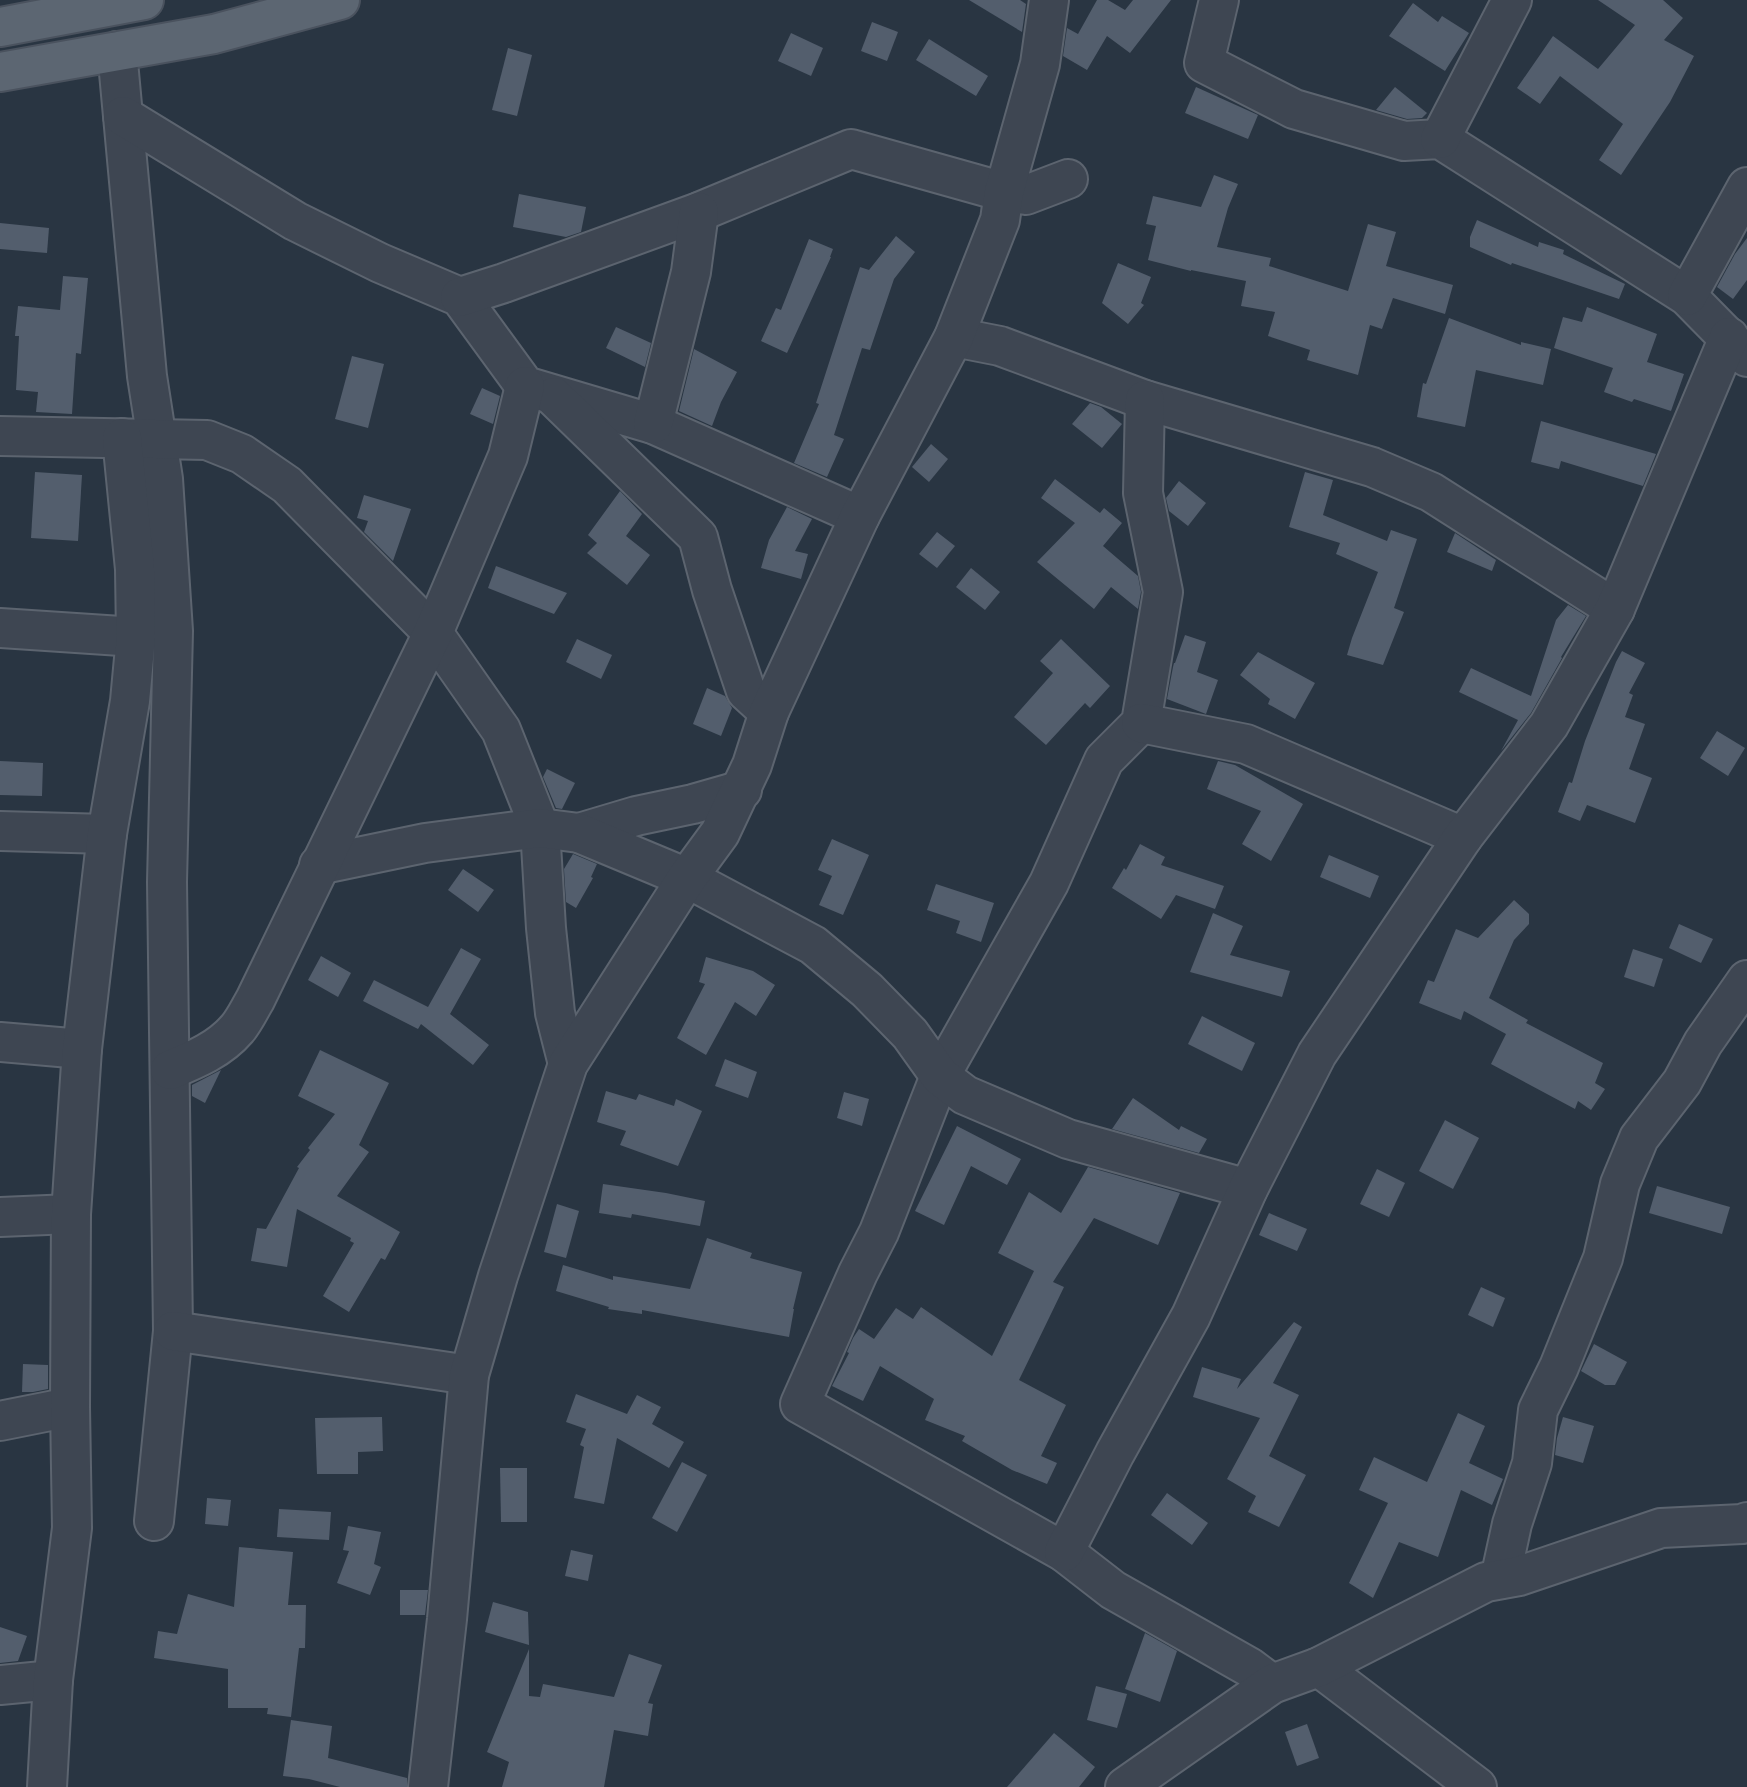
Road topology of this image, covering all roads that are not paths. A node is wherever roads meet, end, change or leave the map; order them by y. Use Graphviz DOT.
graph roads {
  1 [pos="144,0"];
  2 [pos="340,0"];
  3 [pos="1049,0"];
  4 [pos="1219,0"];
  5 [pos="1512,0"];
  6 [pos="0,27"];
  7 [pos="117,51"];
  8 [pos="0,72"];
  9 [pos="123,116"];
  10 [pos="1440,139"];
  11 [pos="1068,180"];
  12 [pos="1747,187"];
  13 [pos="1004,192"];
  14 [pos="699,212"];
  15 [pos="1687,296"];
  16 [pos="460,297"];
  17 [pos="954,337"];
  18 [pos="1738,347"];
  19 [pos="538,390"];
  20 [pos="1145,400"];
  21 [pos="653,424"];
  22 [pos="0,436"];
  23 [pos="140,438"];
  24 [pos="860,516"];
  25 [pos="1615,609"];
  26 [pos="0,628"];
  27 [pos="433,633"];
  28 [pos="136,637"];
  29 [pos="769,712"];
  30 [pos="1141,723"];
  31 [pos="742,790"];
  32 [pos="540,828"];
  33 [pos="0,831"];
  34 [pos="579,833"];
  35 [pos="107,834"];
  36 [pos="1463,837"];
  37 [pos="319,865"];
  38 [pos="687,878"];
  39 [pos="1747,980"];
  40 [pos="0,1042"];
  41 [pos="82,1049"];
  42 [pos="568,1064"];
  43 [pos="170,1070"];
  44 [pos="940,1076"];
  45 [pos="1248,1189"];
  46 [pos="71,1214"];
  47 [pos="0,1217"];
  48 [pos="173,1331"];
  49 [pos="468,1375"];
  50 [pos="70,1407"];
  51 [pos="0,1421"];
  52 [pos="154,1521"];
  53 [pos="1747,1522"];
  54 [pos="1064,1552"];
  55 [pos="1500,1579"];
  56 [pos="1319,1667"];
  57 [pos="53,1680"];
  58 [pos="1272,1684"];
  59 [pos="0,1685"];
  60 [pos="47,1787"];
  61 [pos="428,1787"];
  62 [pos="1125,1787"];
  63 [pos="1477,1787"];
  1 -- 6 [label="main road"];
  2 -- 7 [label="main road"];
  3 -- 13 [label="street"];
  4 -- 10 [label="street"];
  5 -- 10 [label="street"];
  7 -- 8 [label="main road"];
  7 -- 9 [label="street"];
  9 -- 16 [label="street"];
  9 -- 23 [label="street"];
  10 -- 15 [label="street"];
  11 -- 13 [label="street"];
  12 -- 15 [label="street"];
  13 -- 14 [label="street"];
  13 -- 17 [label="street"];
  14 -- 16 [label="street"];
  14 -- 21 [label="street"];
  15 -- 18 [label="street"];
  16 -- 19 [label="street"];
  17 -- 20 [label="street"];
  17 -- 24 [label="street"];
  18 -- 25 [label="street"];
  19 -- 21 [label="street"];
  19 -- 27 [label="street"];
  19 -- 29 [label="street"];
  20 -- 25 [label="street"];
  20 -- 30 [label="street"];
  21 -- 24 [label="street"];
  22 -- 23 [label="street"];
  23 -- 27 [label="street"];
  23 -- 28 [label="street"];
  23 -- 43 [label="street"];
  24 -- 29 [label="street"];
  25 -- 36 [label="street"];
  26 -- 28 [label="street"];
  27 -- 32 [label="street"];
  27 -- 37 [label="street"];
  28 -- 35 [label="street"];
  29 -- 31 [label="street"];
  30 -- 36 [label="street"];
  30 -- 44 [label="street"];
  31 -- 34 [label="street"];
  31 -- 38 [label="street"];
  32 -- 34 [label="street"];
  32 -- 37 [label="street"];
  32 -- 42 [label="street"];
  33 -- 35 [label="street"];
  34 -- 38 [label="street"];
  35 -- 41 [label="street"];
  36 -- 45 [label="street"];
  37 -- 43 [label="street"];
  38 -- 42 [label="street"];
  38 -- 44 [label="street"];
  39 -- 55 [label="street"];
  40 -- 41 [label="street"];
  41 -- 46 [label="street"];
  42 -- 49 [label="street"];
  43 -- 48 [label="street"];
  44 -- 45 [label="street"];
  44 -- 54 [label="street"];
  45 -- 54 [label="street"];
  46 -- 47 [label="street"];
  46 -- 50 [label="street"];
  48 -- 49 [label="street"];
  48 -- 52 [label="street"];
  49 -- 61 [label="street"];
  50 -- 51 [label="street"];
  50 -- 57 [label="street"];
  53 -- 55 [label="street"];
  54 -- 58 [label="street"];
  55 -- 56 [label="street"];
  56 -- 58 [label="street"];
  56 -- 63 [label="street"];
  57 -- 59 [label="street"];
  57 -- 60 [label="street"];
  58 -- 62 [label="street"];
}
